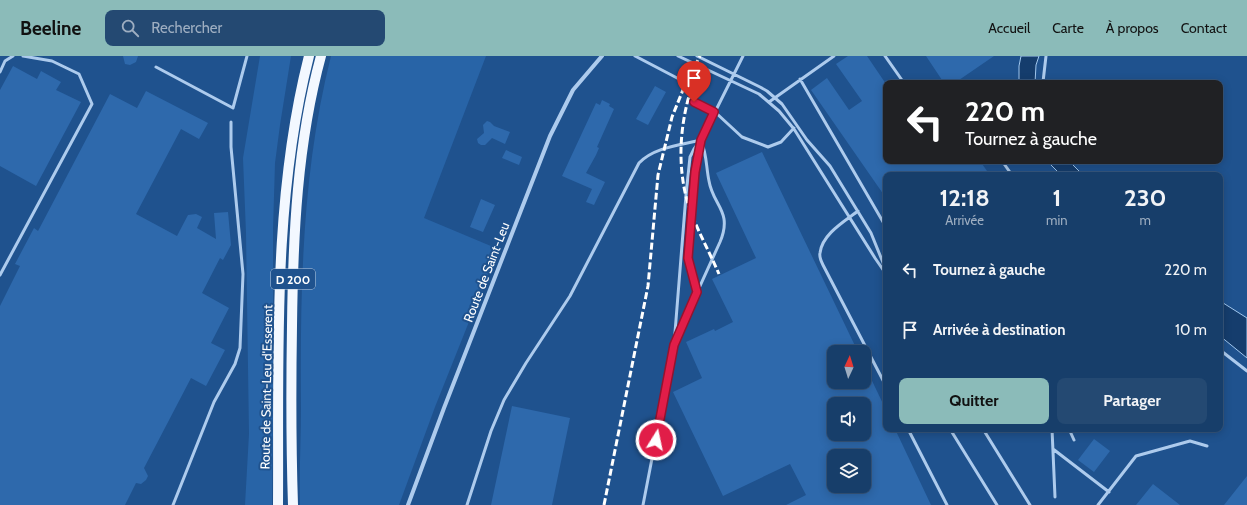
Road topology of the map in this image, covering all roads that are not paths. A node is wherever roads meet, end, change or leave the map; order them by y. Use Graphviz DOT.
graph roads {
  1 [pos="13,56"];
  2 [pos="23,56"];
  3 [pos="247,56"];
  4 [pos="309,56"];
  5 [pos="320,56"];
  6 [pos="602,56"];
  7 [pos="635,56"];
  8 [pos="678,56"];
  9 [pos="697,56"];
  10 [pos="743,56"];
  11 [pos="834,56"];
  12 [pos="885,56"];
  13 [pos="1046,56"];
  14 [pos="156,67"];
  15 [pos="0,72"];
  16 [pos="734,74"];
  17 [pos="800,79"];
  18 [pos="902,80"];
  19 [pos="1043,80"];
  20 [pos="730,81"];
  21 [pos="775,98"];
  22 [pos="769,102"];
  23 [pos="714,112"];
  24 [pos="231,122"];
  25 [pos="797,126"];
  26 [pos="794,129"];
  27 [pos="701,140"];
  28 [pos="858,211"];
  29 [pos="849,218"];
  30 [pos="883,222"];
  31 [pos="883,263"];
  32 [pos="883,269"];
  33 [pos="0,275"];
  34 [pos="697,292"];
  35 [pos="674,345"];
  36 [pos="1223,352"];
  37 [pos="1247,371"];
  38 [pos="883,380"];
  39 [pos="910,432"];
  40 [pos="952,432"];
  41 [pos="985,432"];
  42 [pos="1052,432"];
  43 [pos="1070,432"];
  44 [pos="1074,440"];
  45 [pos="1207,446"];
  46 [pos="1053,449"];
  47 [pos="1108,492"];
  48 [pos="1055,497"];
  49 [pos="173,505"];
  50 [pos="278,505"];
  51 [pos="293,505"];
  52 [pos="408,505"];
  53 [pos="467,505"];
  54 [pos="643,505"];
  55 [pos="947,505"];
  56 [pos="997,505"];
  57 [pos="1030,505"];
  58 [pos="1098,505"];
  1 -- 15 [label="lane"];
  2 -- 33 [label="lane"];
  3 -- 14 [label="lane"];
  4 -- 50 [label="main road, Route de Saint-Leu d'Esserent / D 200"];
  5 -- 51 [label="main road, Route de Saint-Leu d'Esserent / D 200"];
  6 -- 52 [label="street, Route de Saint-Leu"];
  7 -- 23 [label="lane"];
  8 -- 20 [label="lane"];
  9 -- 16 [label="lane"];
  10 -- 16 [label="lane"];
  11 -- 17 [label="lane"];
  12 -- 18 [label="lane"];
  13 -- 19 [label="lane"];
  16 -- 20 [label="lane"];
  16 -- 21 [label="lane"];
  17 -- 21 [label="lane"];
  17 -- 30 [label="lane"];
  20 -- 22 [label="lane"];
  20 -- 23 [label="lane"];
  21 -- 22 [label="lane"];
  21 -- 25 [label="lane"];
  22 -- 26 [label="lane"];
  23 -- 26 [label="lane"];
  23 -- 27 [label="lane"];
  24 -- 49 [label="lane"];
  25 -- 26 [label="lane"];
  25 -- 28 [label="lane"];
  26 -- 29 [label="lane"];
  27 -- 34 [label="lane"];
  27 -- 34 [label="lane"];
  27 -- 35 [label="lane"];
  27 -- 53 [label="lane"];
  28 -- 29 [label="lane"];
  28 -- 31 [label="lane"];
  29 -- 32 [label="lane"];
  29 -- 38 [label="lane"];
  34 -- 35 [label="lane"];
  35 -- 54 [label="lane"];
  36 -- 37 [label="lane"];
  39 -- 55 [label="lane"];
  40 -- 56 [label="lane"];
  41 -- 57 [label="lane"];
  42 -- 46 [label="lane"];
  43 -- 44 [label="lane"];
  45 -- 47 [label="lane"];
  46 -- 47 [label="lane"];
  46 -- 48 [label="lane"];
  47 -- 58 [label="lane"];
}
